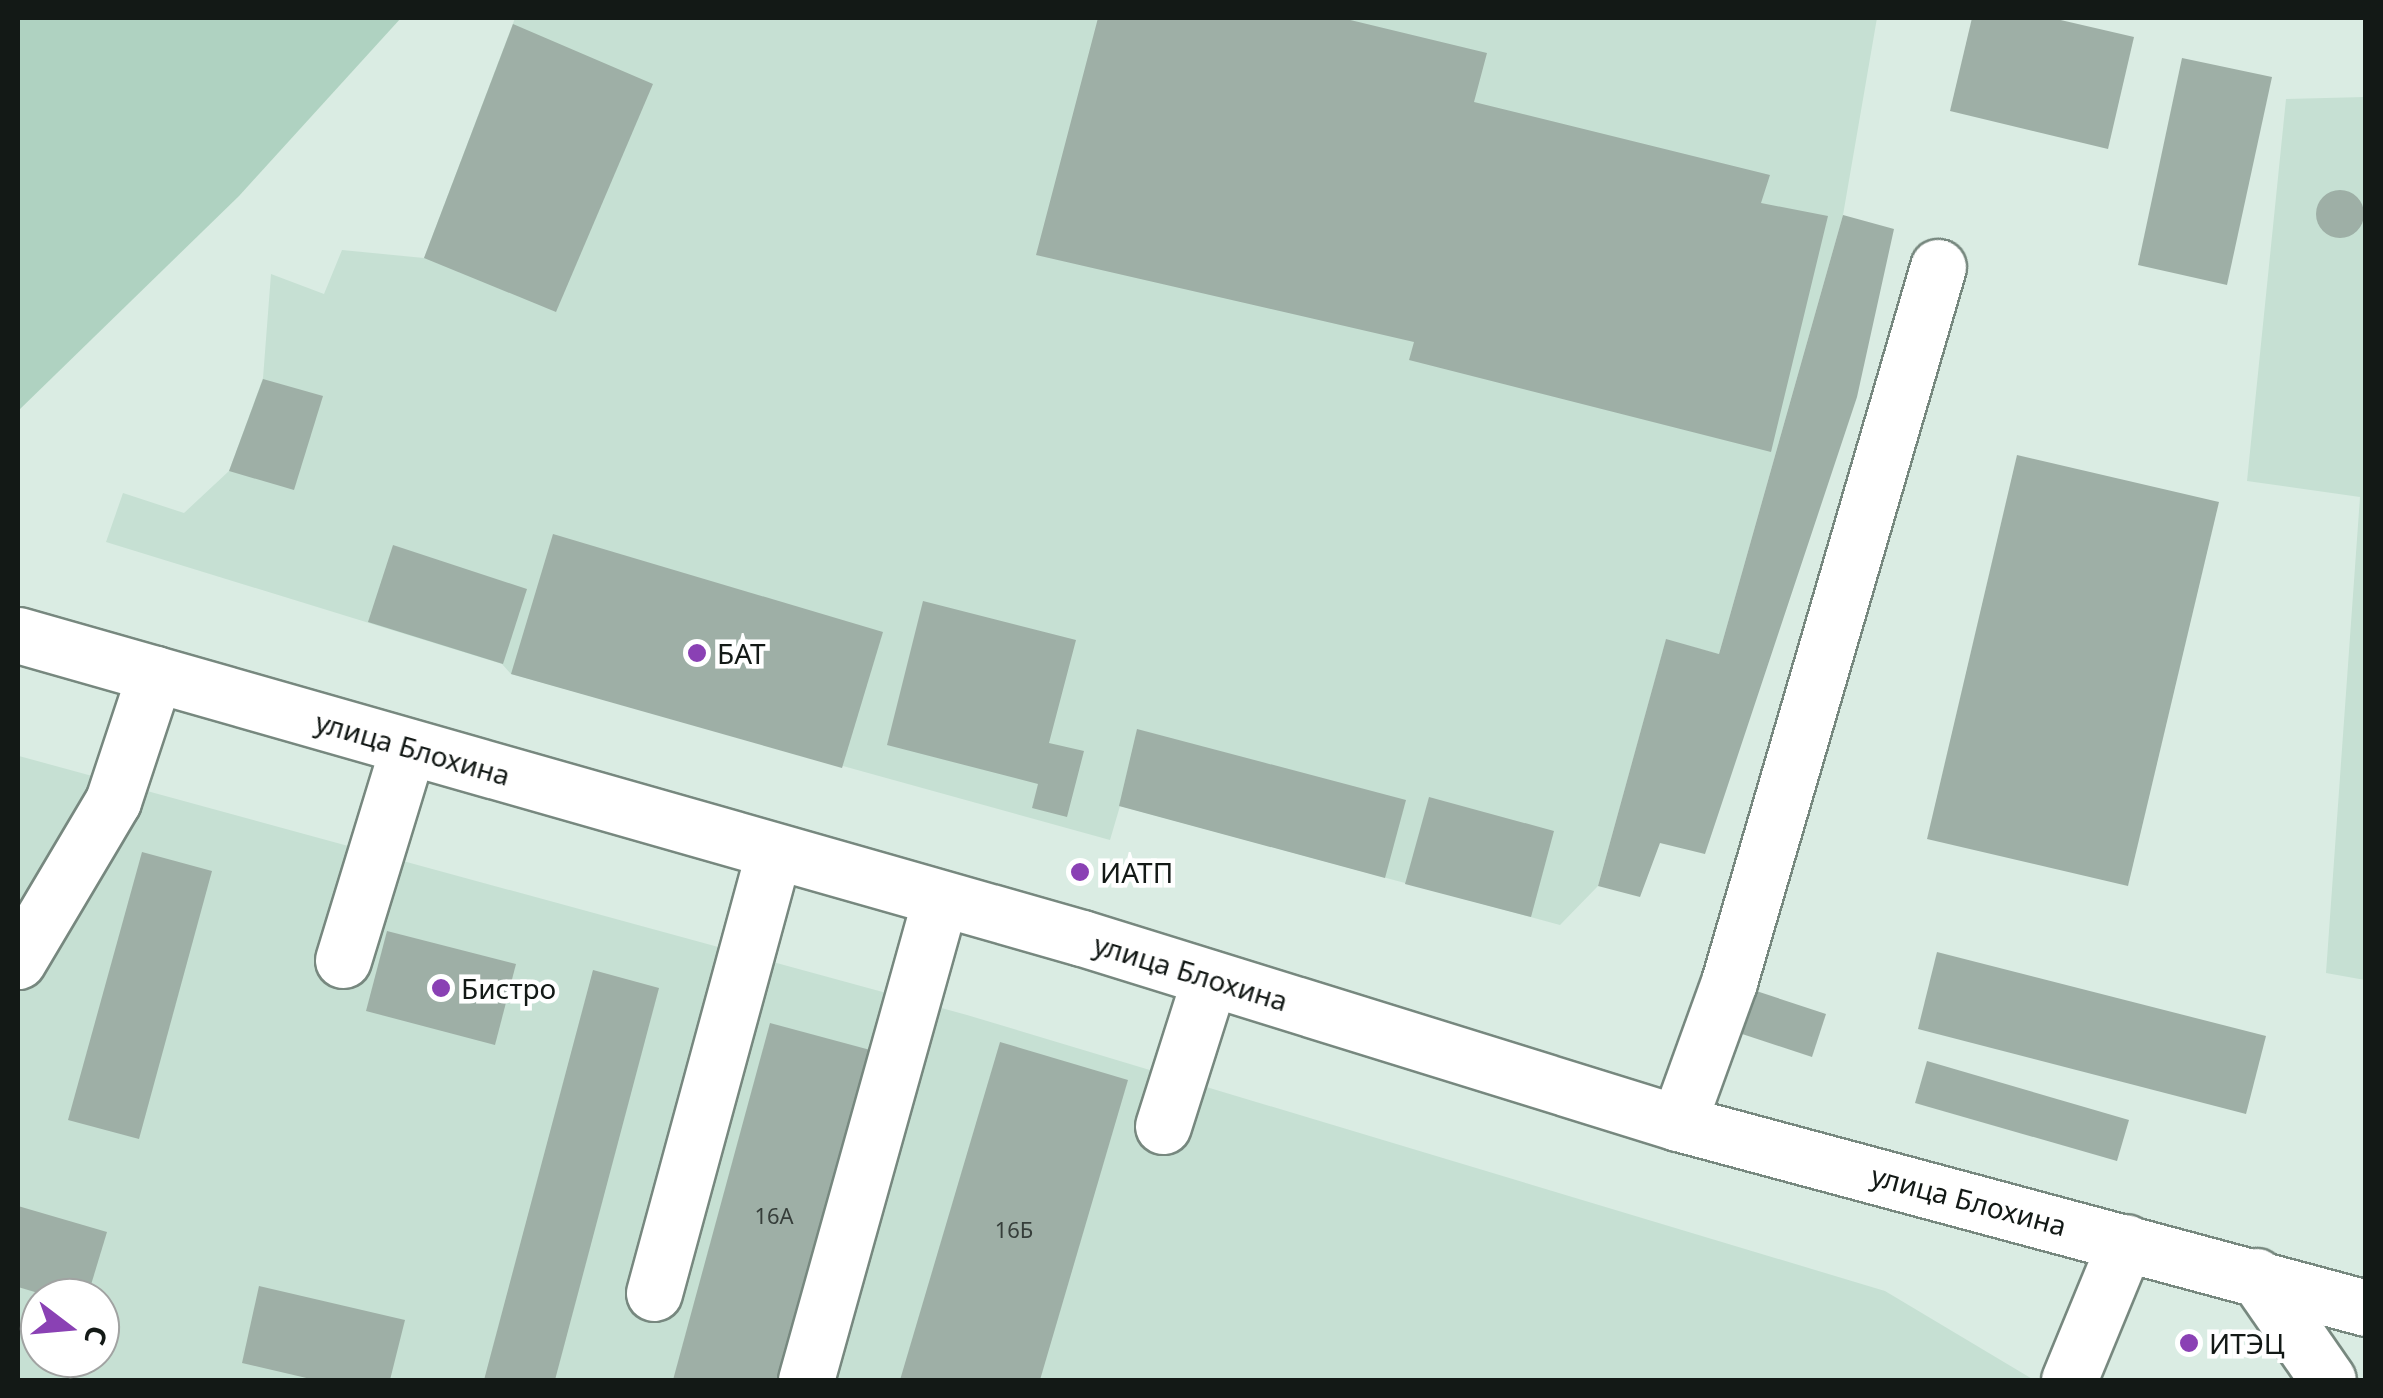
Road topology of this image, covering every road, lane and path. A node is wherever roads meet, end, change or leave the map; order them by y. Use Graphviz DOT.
graph roads {
  1 [pos="1938,266"];
  2 [pos="18,635"];
  3 [pos="154,674"];
  4 [pos="408,747"];
  5 [pos="774,852"];
  6 [pos="940,900"];
  7 [pos="343,960"];
  8 [pos="18,961"];
  9 [pos="1210,978"];
  10 [pos="1678,1123"];
  11 [pos="1164,1126"];
  12 [pos="2126,1242"];
  13 [pos="2256,1276"];
  14 [pos="654,1292"];
  15 [pos="2366,1308"];
  16 [pos="806,1380"];
  17 [pos="2068,1380"];
  18 [pos="2328,1380"];
  1 -- 10 [label="street"];
  2 -- 3 [label="street, улица Блохина"];
  3 -- 4 [label="street, улица Блохина"];
  3 -- 8 [label="street"];
  4 -- 5 [label="street, улица Блохина"];
  4 -- 7 [label="street"];
  5 -- 6 [label="street, улица Блохина"];
  5 -- 14 [label="street"];
  6 -- 9 [label="street, улица Блохина"];
  6 -- 16 [label="street"];
  9 -- 10 [label="street, улица Блохина"];
  9 -- 11 [label="street"];
  10 -- 12 [label="street, улица Блохина"];
  12 -- 13 [label="street, улица Блохина"];
  12 -- 17 [label="street"];
  13 -- 15 [label="street, улица Блохина"];
  13 -- 18 [label="street"];
}
